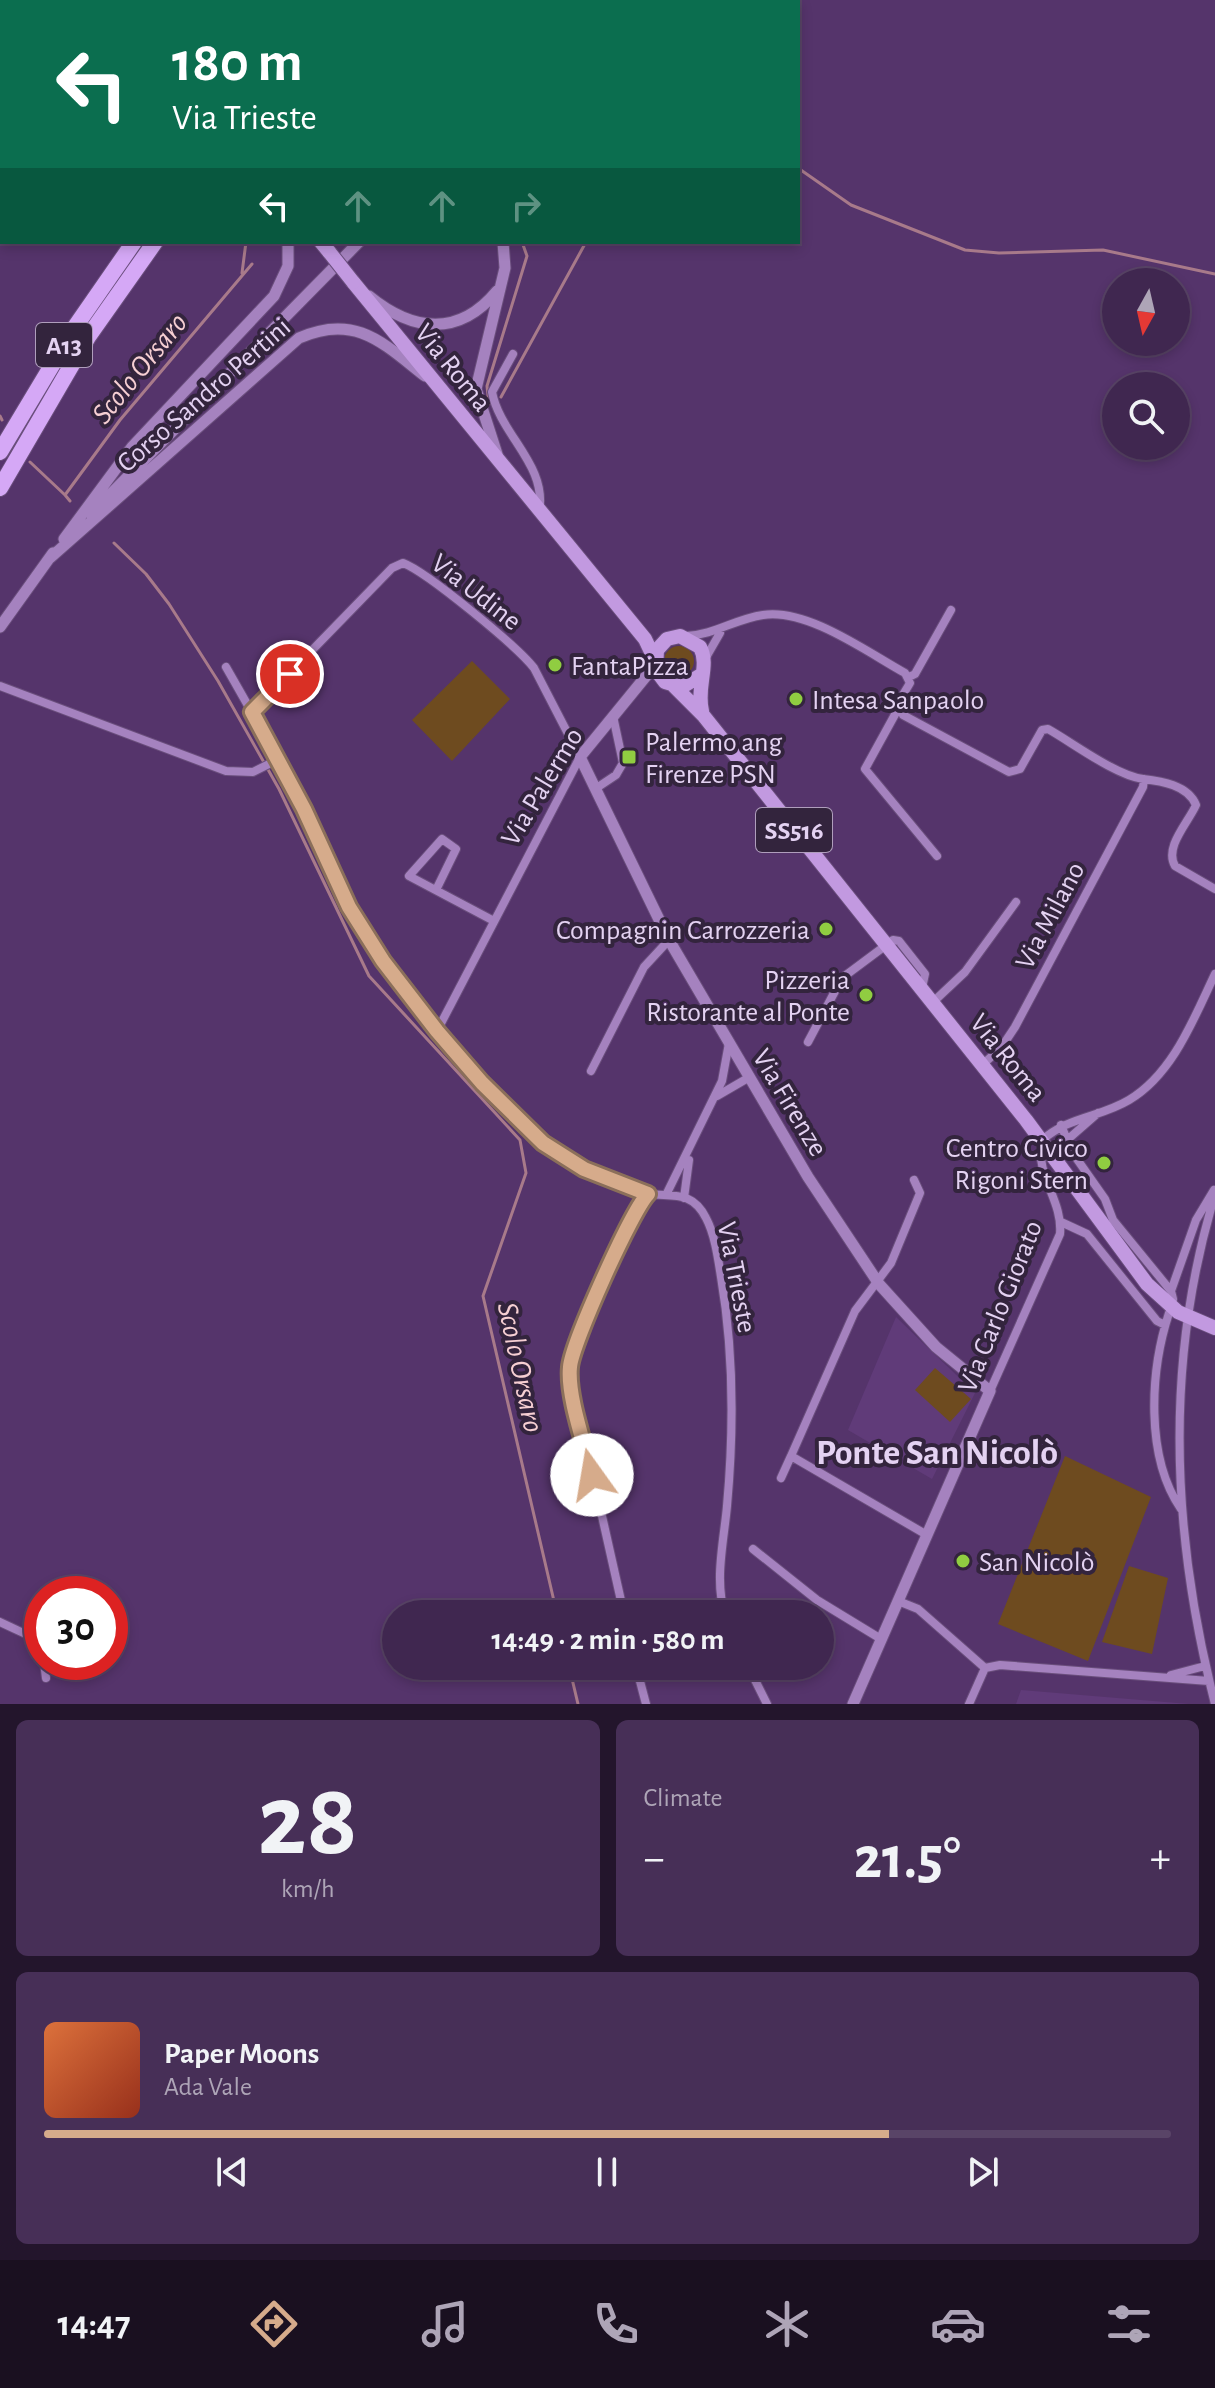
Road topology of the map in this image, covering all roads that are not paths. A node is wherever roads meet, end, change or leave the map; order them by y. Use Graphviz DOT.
graph roads {
  1 [pos="133,244"];
  2 [pos="154,244"];
  3 [pos="357,244"];
  4 [pos="503,244"];
  5 [pos="289,246"];
  6 [pos="325,248"];
  7 [pos="503,280"];
  8 [pos="353,282"];
  9 [pos="513,354"];
  10 [pos="439,389"];
  11 [pos="0,452"];
  12 [pos="503,469"];
  13 [pos="0,488"];
  14 [pos="539,513"];
  15 [pos="50,558"];
  16 [pos="951,610"];
  17 [pos="630,622"];
  18 [pos="0,627"];
  19 [pos="722,631"];
  20 [pos="680,636"];
  21 [pos="654,659"];
  22 [pos="705,659"];
  23 [pos="226,667"];
  24 [pos="701,675"];
  25 [pos="909,677"];
  26 [pos="641,683"];
  27 [pos="670,684"];
  28 [pos="0,686"];
  29 [pos="898,709"];
  30 [pos="252,712"];
  31 [pos="703,715"];
  32 [pos="613,716"];
  33 [pos="580,757"];
  34 [pos="274,762"];
  35 [pos="1144,779"];
  36 [pos="595,789"];
  37 [pos="937,856"];
  38 [pos="1215,889"];
  39 [pos="436,890"];
  40 [pos="1016,902"];
  41 [pos="494,921"];
  42 [pos="669,940"];
  43 [pos="886,944"];
  44 [pos="1215,974"];
  45 [pos="932,1003"];
  46 [pos="437,1031"];
  47 [pos="808,1042"];
  48 [pos="729,1043"];
  49 [pos="982,1065"];
  50 [pos="591,1071"];
  51 [pos="746,1074"];
  52 [pos="722,1081"];
  53 [pos="712,1103"];
  54 [pos="1098,1112"];
  55 [pos="1061,1125"];
  56 [pos="1068,1139"];
  57 [pos="694,1144"];
  58 [pos="1045,1146"];
  59 [pos="914,1180"];
  60 [pos="667,1193"];
  61 [pos="1215,1193"];
  62 [pos="648,1194"];
  63 [pos="684,1198"];
  64 [pos="1061,1222"];
  65 [pos="879,1284"];
  66 [pos="1169,1313"];
  67 [pos="1194,1320"];
  68 [pos="1165,1325"];
  69 [pos="1215,1328"];
  70 [pos="990,1391"];
  71 [pos="791,1456"];
  72 [pos="781,1478"];
  73 [pos="1182,1510"];
  74 [pos="927,1535"];
  75 [pos="753,1549"];
  76 [pos="621,1600"];
  77 [pos="722,1600"];
  78 [pos="898,1601"];
  79 [pos="0,1622"];
  80 [pos="24,1633"];
  81 [pos="881,1639"];
  82 [pos="1205,1666"];
  83 [pos="985,1668"];
  84 [pos="1167,1676"];
  85 [pos="640,1680"];
  86 [pos="755,1680"];
  87 [pos="1209,1681"];
  88 [pos="1215,1701"];
  89 [pos="646,1704"];
  90 [pos="767,1704"];
  91 [pos="853,1704"];
  92 [pos="969,1704"];
  1 -- 11 [label="highway, A13"];
  2 -- 13 [label="highway, A13"];
  3 -- 15 [label="street, Corso Sandro Pertini"];
  4 -- 7 [label="street"];
  5 -- 15 [label="street, Corso Sandro Pertini"];
  6 -- 8 [label="main road, Via Roma / SS516, bridge"];
  7 -- 8 [label="street"];
  7 -- 12 [label="street"];
  8 -- 10 [label="main road, Via Roma / SS516"];
  9 -- 14 [label="street, Via Roma"];
  10 -- 12 [label="main road, Via Roma / SS516"];
  10 -- 15 [label="street, Corso Sandro Pertini"];
  12 -- 14 [label="main road, Via Roma / SS516"];
  14 -- 17 [label="main road, Via Roma / SS516"];
  15 -- 18 [label="street, Corso Sandro Pertini"];
  16 -- 25 [label="street"];
  17 -- 20 [label="main road"];
  17 -- 21 [label="main road, Via Roma / SS516"];
  19 -- 20 [label="street"];
  19 -- 22 [label="street"];
  19 -- 25 [label="street"];
  20 -- 21 [label="main road"];
  20 -- 22 [label="main road"];
  21 -- 26 [label="street, Via Palermo"];
  21 -- 27 [label="main road, SS516"];
  22 -- 24 [label="main road"];
  23 -- 30 [label="street, Via Trieste"];
  24 -- 27 [label="main road"];
  24 -- 31 [label="main road"];
  25 -- 29 [label="street"];
  26 -- 27 [label="street"];
  26 -- 32 [label="street, Via Palermo"];
  27 -- 31 [label="main road, Via Roma / SS516"];
  28 -- 34 [label="street"];
  29 -- 35 [label="street"];
  29 -- 37 [label="street"];
  30 -- 33 [label="street, Via Udine"];
  30 -- 34 [label="street, Via Trieste"];
  31 -- 43 [label="main road, Via Roma / SS516"];
  32 -- 33 [label="street, Via Palermo"];
  32 -- 36 [label="street"];
  33 -- 36 [label="street, Via Firenze"];
  33 -- 41 [label="street, Via Palermo"];
  34 -- 46 [label="street, Via Trieste"];
  35 -- 38 [label="street"];
  35 -- 49 [label="street, Via Milano"];
  36 -- 42 [label="street, Via Firenze"];
  39 -- 39 [label="street, Via Palermo"];
  39 -- 41 [label="street, Via Palermo"];
  40 -- 45 [label="street"];
  41 -- 46 [label="street, Via Palermo"];
  42 -- 48 [label="street, Via Firenze"];
  42 -- 50 [label="street"];
  43 -- 45 [label="main road, Via Roma / SS516"];
  43 -- 47 [label="street"];
  44 -- 54 [label="street"];
  45 -- 49 [label="main road, Via Roma / SS516"];
  46 -- 62 [label="street, Via Trieste"];
  48 -- 51 [label="street, Via Firenze"];
  48 -- 52 [label="street"];
  49 -- 58 [label="main road, Via Roma / SS516"];
  51 -- 52 [label="street"];
  51 -- 53 [label="street"];
  51 -- 65 [label="street, Via Firenze"];
  52 -- 53 [label="street"];
  53 -- 57 [label="street"];
  54 -- 55 [label="street"];
  54 -- 56 [label="street"];
  55 -- 56 [label="street, Via Roma"];
  55 -- 58 [label="street"];
  56 -- 58 [label="street"];
  56 -- 61 [label="street, Via Roma"];
  57 -- 60 [label="street"];
  57 -- 63 [label="street"];
  58 -- 64 [label="street, Via Carlo Giorato"];
  58 -- 67 [label="main road, Via Roma / SS516"];
  59 -- 65 [label="street"];
  60 -- 62 [label="street, Via Trieste"];
  60 -- 63 [label="street, Via Trieste"];
  61 -- 67 [label="street"];
  62 -- 76 [label="street"];
  63 -- 77 [label="street, Via Trieste"];
  64 -- 68 [label="street"];
  64 -- 70 [label="street, Via Carlo Giorato"];
  65 -- 70 [label="street, Via Firenze"];
  65 -- 71 [label="street"];
  66 -- 68 [label="street"];
  67 -- 69 [label="main road, Via Roma / SS516"];
  67 -- 73 [label="street"];
  68 -- 73 [label="street"];
  70 -- 74 [label="street, Via Carlo Giorato"];
  71 -- 72 [label="street"];
  71 -- 74 [label="street"];
  73 -- 82 [label="street"];
  74 -- 78 [label="street, Via Carlo Giorato"];
  75 -- 81 [label="street"];
  78 -- 81 [label="street, Via Carlo Giorato"];
  78 -- 83 [label="street"];
  79 -- 80 [label="street"];
  81 -- 91 [label="street, Via Carlo Giorato"];
  82 -- 84 [label="street"];
  82 -- 87 [label="street"];
  83 -- 84 [label="street"];
  83 -- 92 [label="street"];
  84 -- 87 [label="street"];
  85 -- 89 [label="street"];
  86 -- 90 [label="street"];
  87 -- 88 [label="street"];
}
